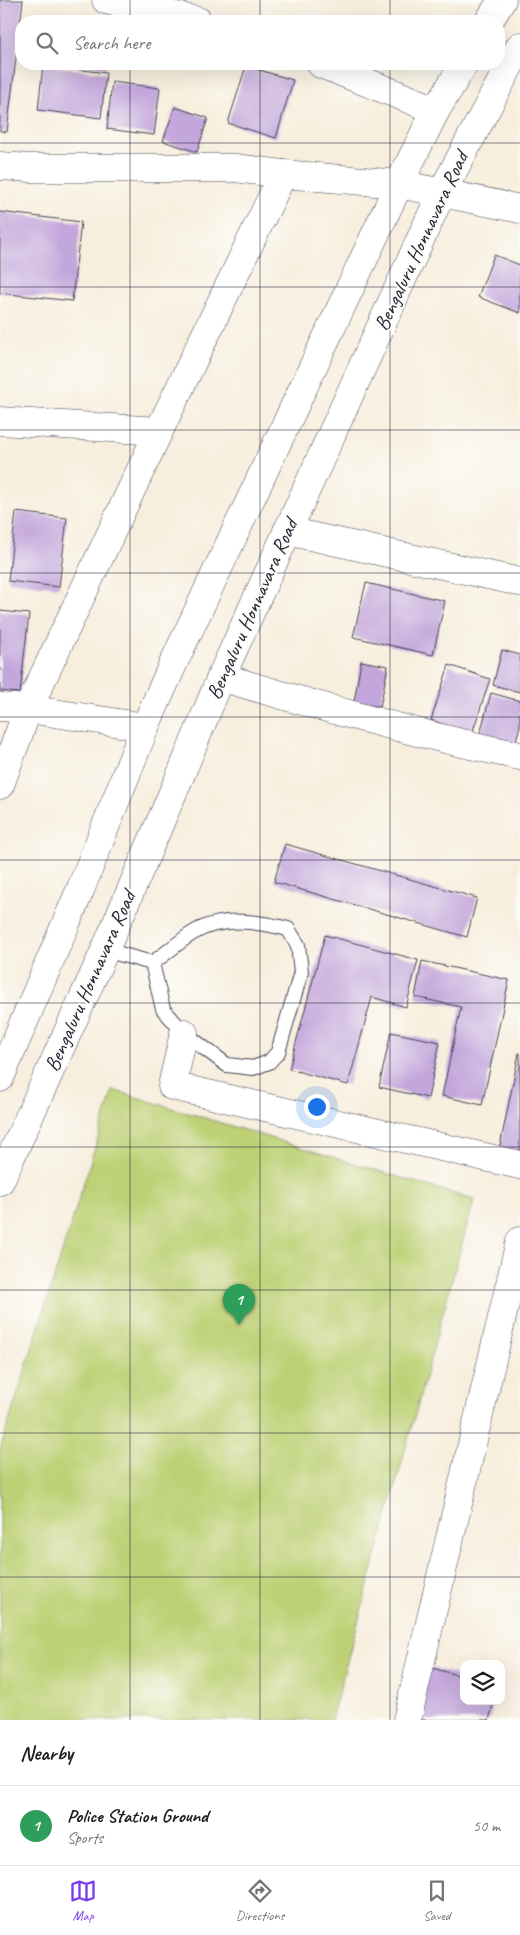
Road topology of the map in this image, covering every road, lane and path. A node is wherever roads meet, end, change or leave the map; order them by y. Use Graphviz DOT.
graph roads {
  1 [pos="106,0"];
  2 [pos="502,0"];
  3 [pos="172,15"];
  4 [pos="493,15"];
  5 [pos="520,46"];
  6 [pos="336,70"];
  7 [pos="460,70"];
  8 [pos="436,110"];
  9 [pos="0,166"];
  10 [pos="284,174"];
  11 [pos="399,184"];
  12 [pos="442,192"];
  13 [pos="520,209"];
  14 [pos="0,422"];
  15 [pos="159,432"];
  16 [pos="287,531"];
  17 [pos="520,582"];
  18 [pos="222,677"];
  19 [pos="0,707"];
  20 [pos="28,709"];
  21 [pos="145,727"];
  22 [pos="520,756"];
  23 [pos="0,785"];
  24 [pos="105,950"];
  25 [pos="152,963"];
  26 [pos="184,1032"];
  27 [pos="0,1078"];
  28 [pos="520,1166"];
  29 [pos="0,1180"];
  30 [pos="520,1240"];
  31 [pos="407,1720"];
  1 -- 3 [label="street"];
  2 -- 4 [label="street"];
  5 -- 12 [label="street, Bengaluru Honnavara Road"];
  6 -- 8 [label="street"];
  7 -- 8 [label="street, Bengaluru Honnavara Road"];
  8 -- 11 [label="street, Bengaluru Honnavara Road"];
  9 -- 10 [label="street"];
  10 -- 11 [label="street"];
  10 -- 15 [label="street"];
  11 -- 12 [label="street"];
  11 -- 21 [label="street, Bengaluru Honnavara Road"];
  12 -- 13 [label="street"];
  12 -- 16 [label="street, Bengaluru Honnavara Road"];
  14 -- 15 [label="street"];
  15 -- 20 [label="street"];
  16 -- 17 [label="street"];
  16 -- 18 [label="street, Bengaluru Honnavara Road"];
  18 -- 22 [label="street"];
  18 -- 24 [label="street, Bengaluru Honnavara Road"];
  19 -- 20 [label="street"];
  20 -- 21 [label="street"];
  20 -- 23 [label="street"];
  21 -- 27 [label="street, Bengaluru Honnavara Road"];
  24 -- 25 [label="lane"];
  24 -- 29 [label="street, Bengaluru Honnavara Road"];
  25 -- 26 [label="lane"];
  25 -- 26 [label="lane"];
  26 -- 28 [label="street"];
  30 -- 31 [label="street"];
}
